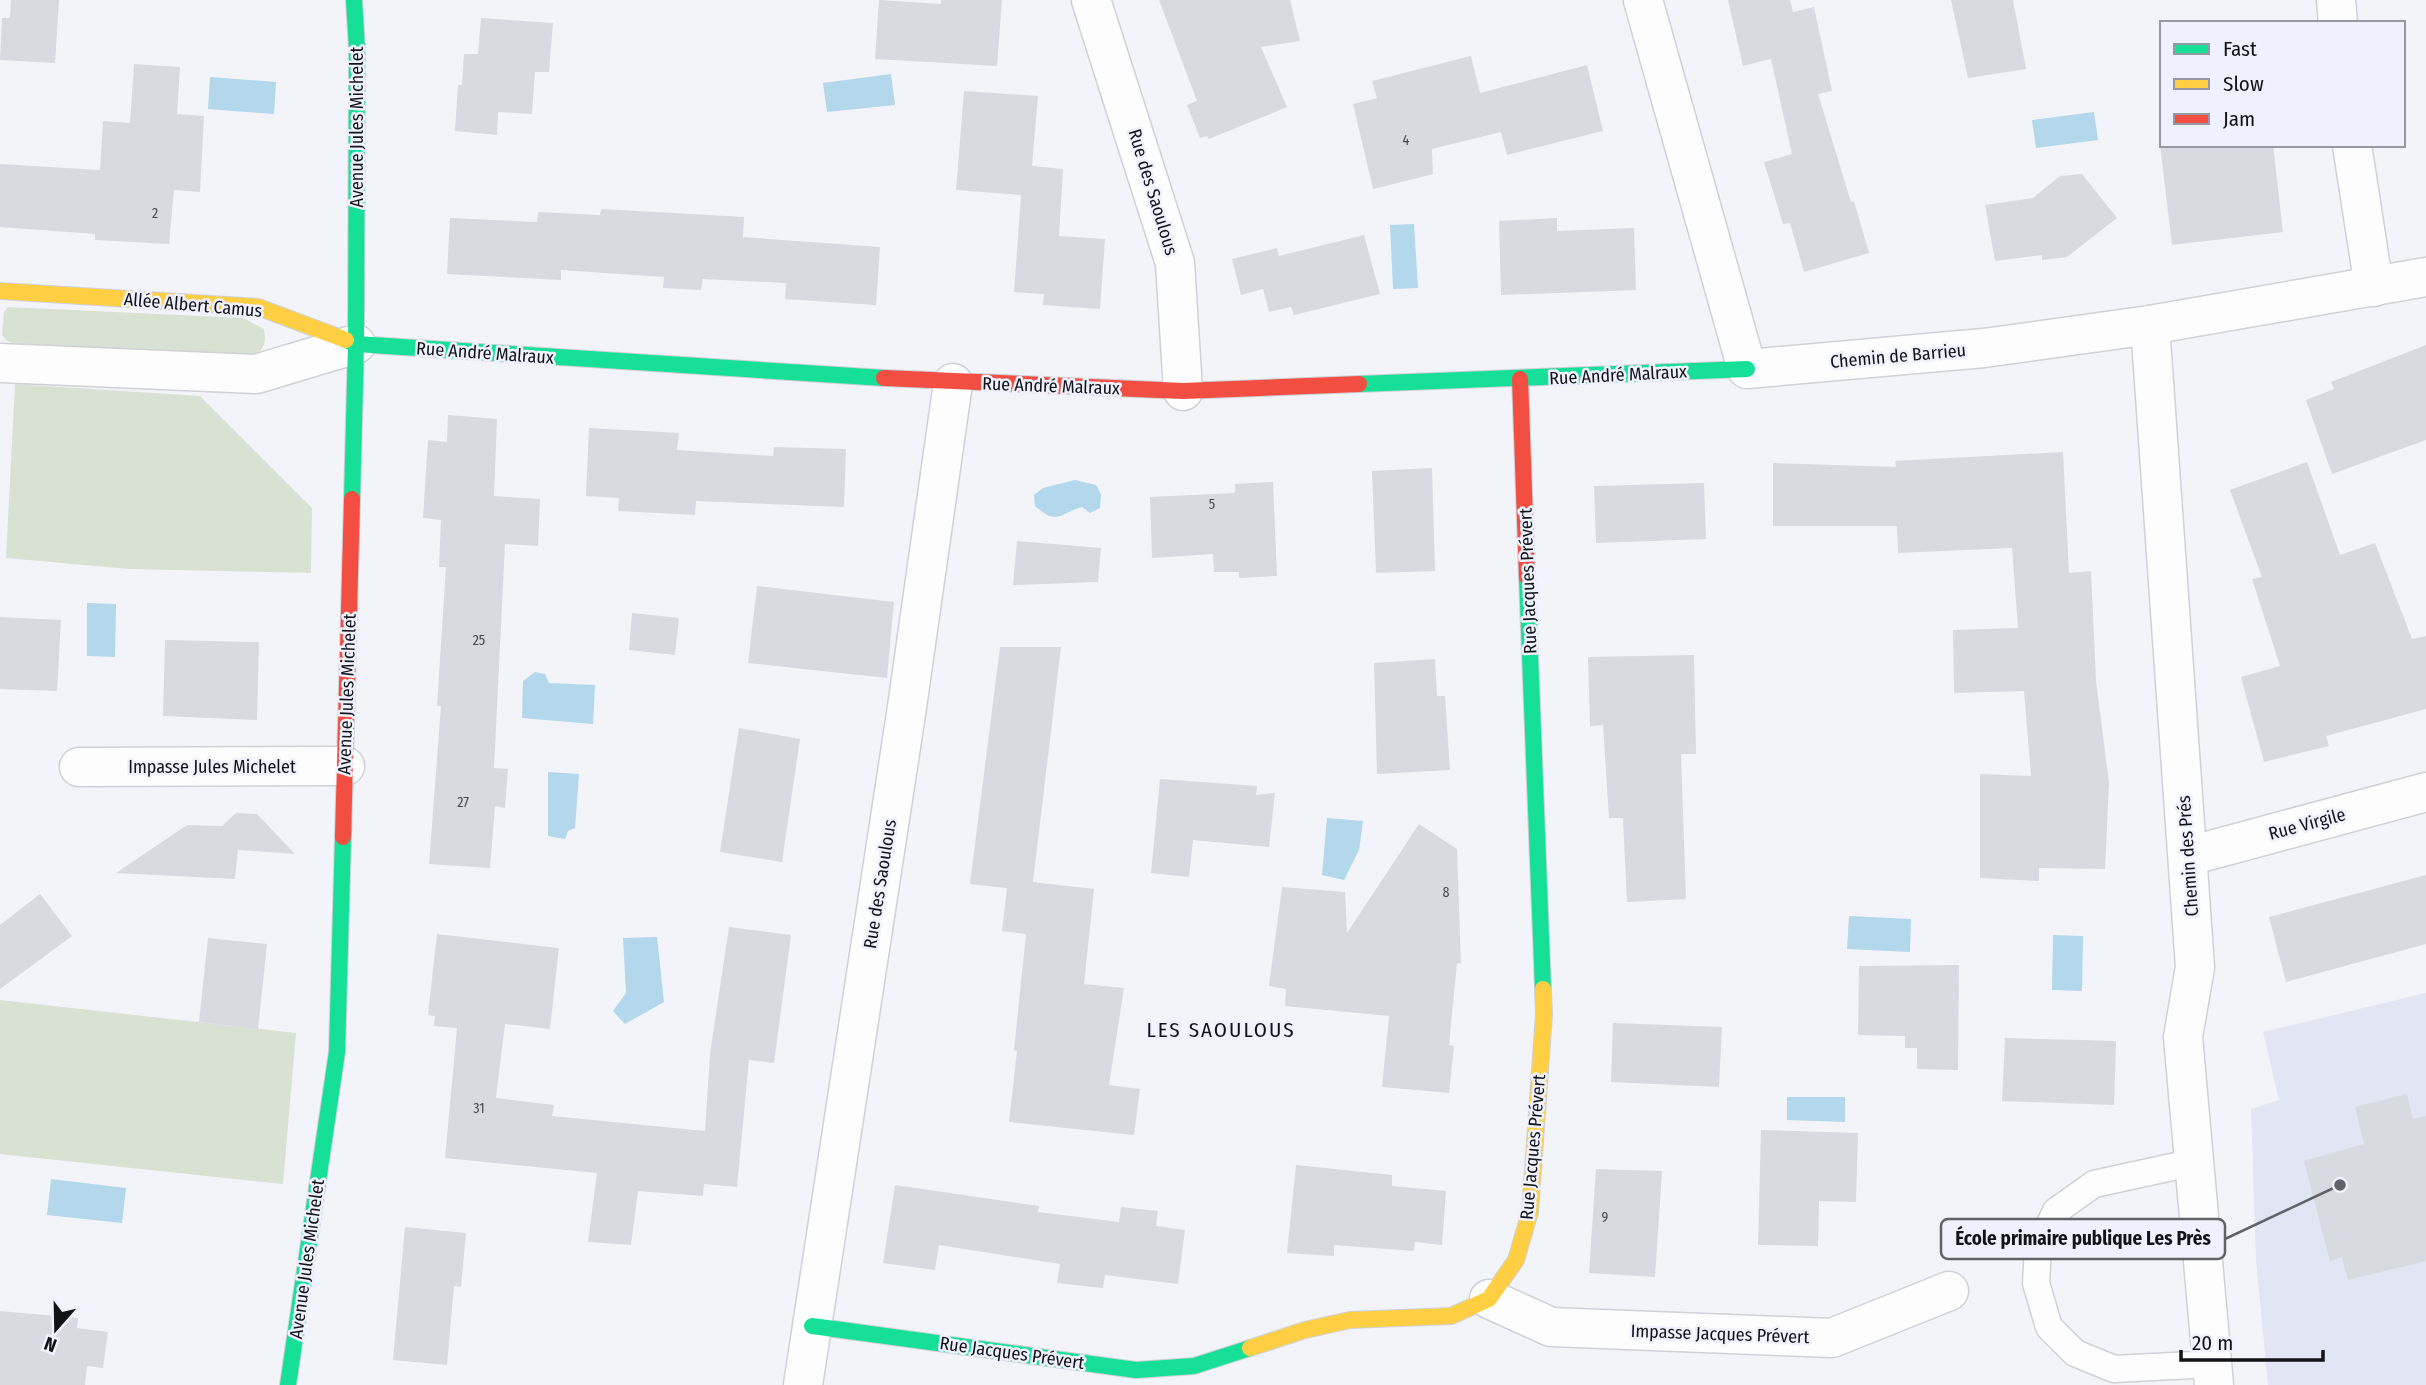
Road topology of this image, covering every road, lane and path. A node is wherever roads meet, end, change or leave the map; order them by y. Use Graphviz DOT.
graph roads {
  1 [pos="354,0"];
  2 [pos="1091,0"];
  3 [pos="1643,0"];
  4 [pos="2336,0"];
  5 [pos="2338,21"];
  6 [pos="2352,147"];
  7 [pos="2426,277"];
  8 [pos="2374,287"];
  9 [pos="0,291"];
  10 [pos="2150,325"];
  11 [pos="356,344"];
  12 [pos="0,363"];
  13 [pos="1747,369"];
  14 [pos="1520,379"];
  15 [pos="953,383"];
  16 [pos="1183,391"];
  17 [pos="345,766"];
  18 [pos="79,767"];
  19 [pos="2426,792"];
  20 [pos="2189,856"];
  21 [pos="2194,1162"];
  22 [pos="1949,1291"];
  23 [pos="1489,1298"];
  24 [pos="812,1326"];
  25 [pos="2213,1374"];
  26 [pos="288,1385"];
  27 [pos="803,1385"];
  1 -- 11 [label="street, Avenue Jules Michelet"];
  2 -- 16 [label="street, Rue des Saoulous"];
  3 -- 13 [label="street"];
  4 -- 5 [label="street"];
  6 -- 8 [label="street"];
  7 -- 8 [label="street, Chemin de Barrieu"];
  8 -- 10 [label="street, Chemin de Barrieu"];
  9 -- 11 [label="street, Allée Albert Camus"];
  10 -- 13 [label="street, Chemin de Barrieu"];
  10 -- 20 [label="street, Chemin des Prés"];
  11 -- 12 [label="street"];
  11 -- 15 [label="street, Rue André Malraux"];
  11 -- 17 [label="street, Avenue Jules Michelet"];
  13 -- 14 [label="street, Rue André Malraux"];
  14 -- 16 [label="street, Rue André Malraux"];
  14 -- 23 [label="street, Rue Jacques Prévert"];
  15 -- 16 [label="street, Rue André Malraux"];
  15 -- 24 [label="street, Rue des Saoulous"];
  17 -- 18 [label="street, Impasse Jules Michelet"];
  17 -- 26 [label="street, Avenue Jules Michelet"];
  19 -- 20 [label="street, Rue Virgile"];
  20 -- 21 [label="street, Chemin des Prés"];
  21 -- 25 [label="street, Chemin des Prés"];
  21 -- 25 [label="lane"];
  22 -- 23 [label="street, Impasse Jacques Prévert"];
  23 -- 24 [label="street, Rue Jacques Prévert"];
  24 -- 27 [label="street, Rue des Saoulous"];
}
